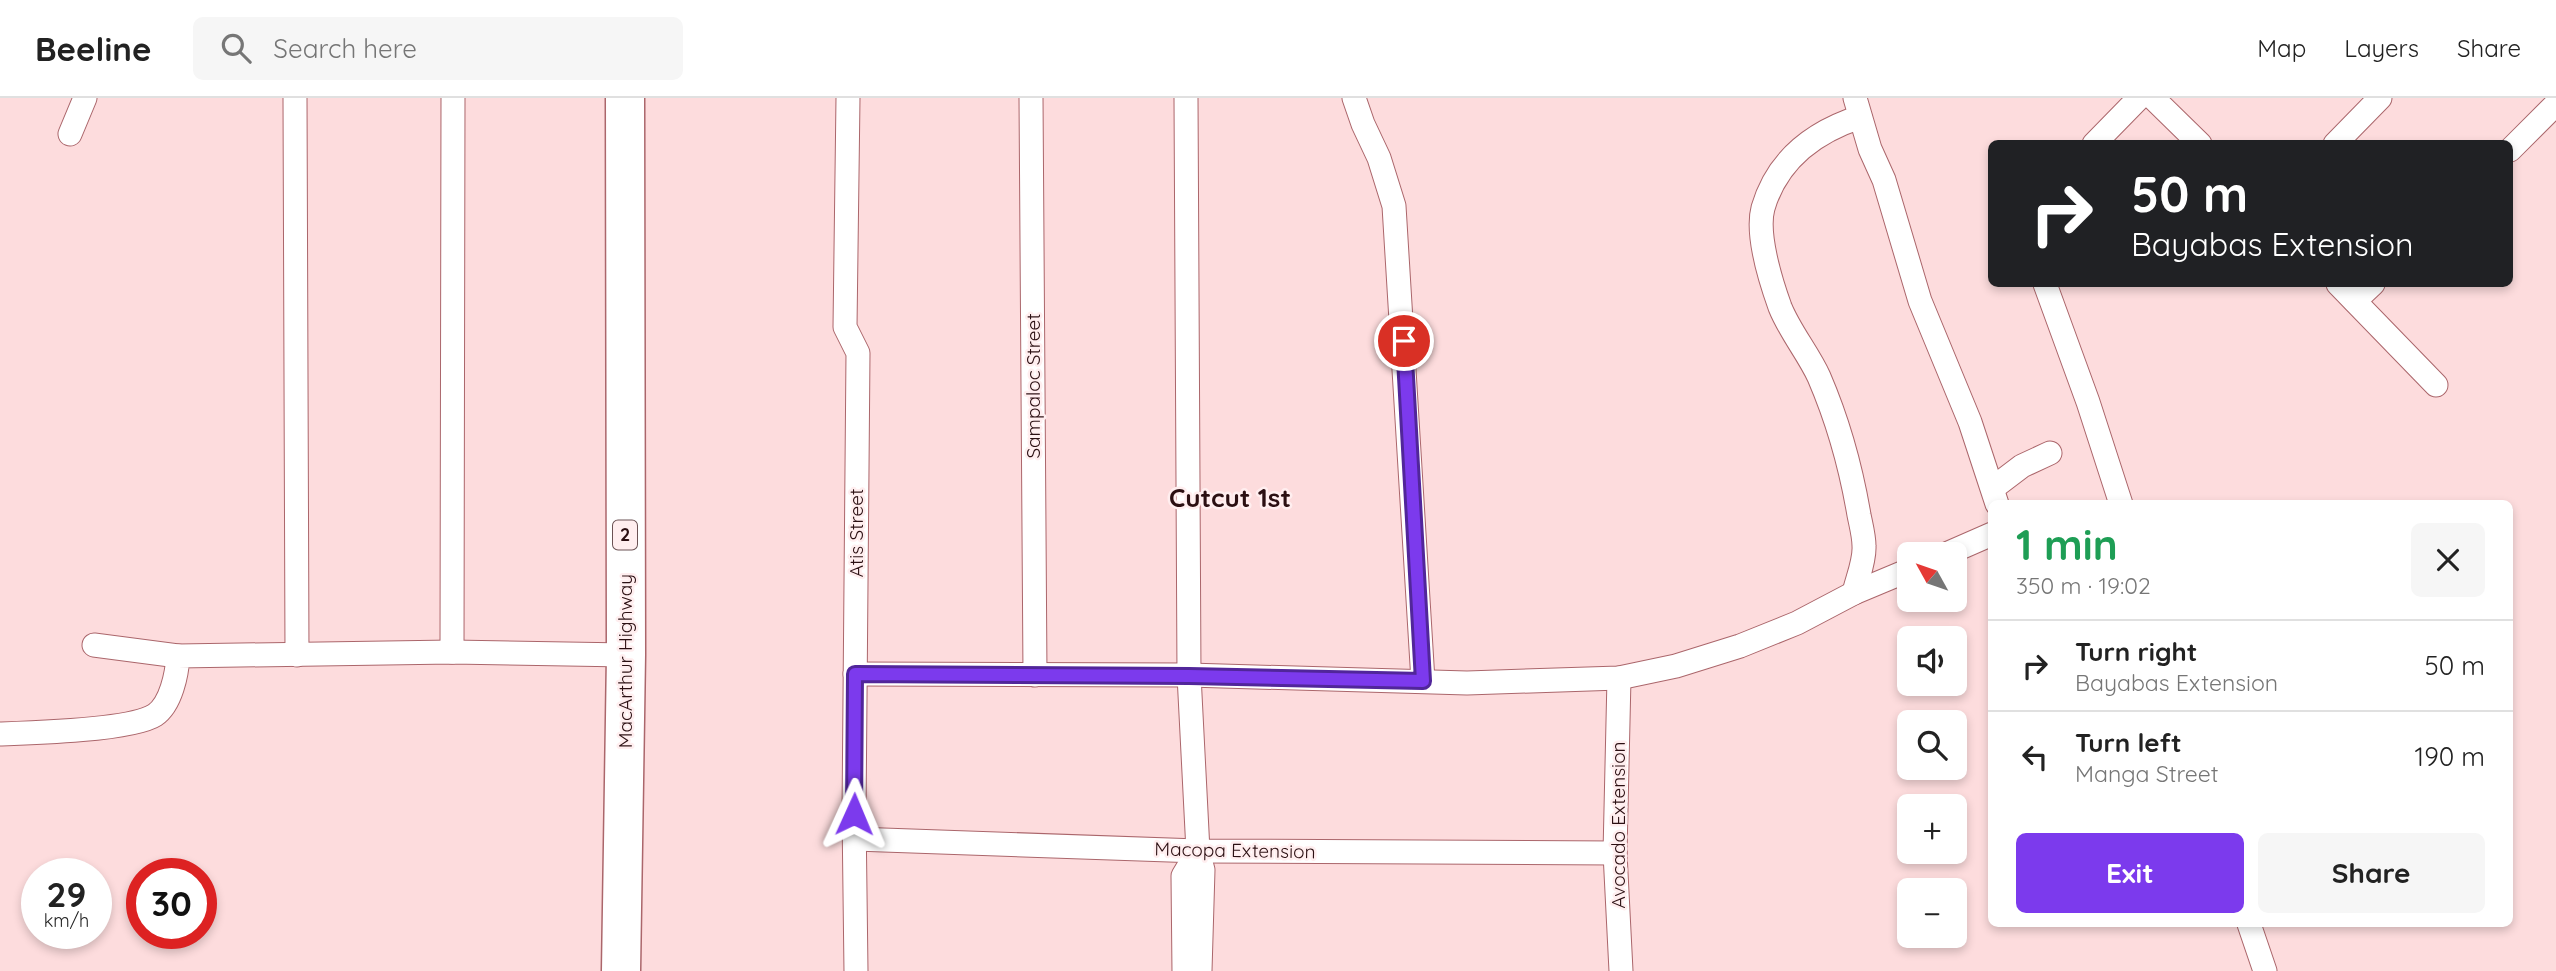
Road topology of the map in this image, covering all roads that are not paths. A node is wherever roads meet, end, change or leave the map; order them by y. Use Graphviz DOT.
graph roads {
  1 [pos="85,98"];
  2 [pos="295,98"];
  3 [pos="453,98"];
  4 [pos="625,98"];
  5 [pos="848,98"];
  6 [pos="1031,98"];
  7 [pos="1186,98"];
  8 [pos="1354,98"];
  9 [pos="2139,98"];
  10 [pos="2153,98"];
  11 [pos="2380,98"];
  12 [pos="2556,104"];
  13 [pos="1857,107"];
  14 [pos="70,134"];
  15 [pos="2098,140"];
  16 [pos="2196,140"];
  17 [pos="2339,140"];
  18 [pos="2513,147"];
  19 [pos="2046,287"];
  20 [pos="2342,287"];
  21 [pos="2370,287"];
  22 [pos="2355,301"];
  23 [pos="2436,385"];
  24 [pos="2050,453"];
  25 [pos="1995,496"];
  26 [pos="2120,500"];
  27 [pos="1988,536"];
  28 [pos="1967,545"];
  29 [pos="1865,548"];
  30 [pos="1897,575"];
  31 [pos="1886,579"];
  32 [pos="1854,593"];
  33 [pos="94,645"];
  34 [pos="452,652"];
  35 [pos="297,655"];
  36 [pos="625,655"];
  37 [pos="178,656"];
  38 [pos="855,674"];
  39 [pos="1035,675"];
  40 [pos="1189,676"];
  41 [pos="1619,678"];
  42 [pos="1423,681"];
  43 [pos="0,734"];
  44 [pos="855,839"];
  45 [pos="1198,851"];
  46 [pos="1615,853"];
  47 [pos="2250,927"];
  48 [pos="621,971"];
  49 [pos="856,971"];
  50 [pos="1184,971"];
  51 [pos="1200,971"];
  52 [pos="1621,971"];
  53 [pos="2265,971"];
  1 -- 14 [label="street"];
  2 -- 35 [label="street"];
  3 -- 34 [label="street"];
  4 -- 36 [label="highway, MacArthur Highway / 2"];
  5 -- 38 [label="street, Atis Street"];
  6 -- 39 [label="street, Sampaloc Street"];
  7 -- 40 [label="street"];
  8 -- 42 [label="street"];
  9 -- 15 [label="street"];
  10 -- 16 [label="street"];
  11 -- 17 [label="street"];
  12 -- 18 [label="street"];
  13 -- 25 [label="street"];
  13 -- 29 [label="street"];
  19 -- 26 [label="street"];
  20 -- 22 [label="street"];
  21 -- 22 [label="street"];
  22 -- 23 [label="street"];
  24 -- 25 [label="street"];
  27 -- 28 [label="street"];
  29 -- 31 [label="street"];
  29 -- 32 [label="street"];
  30 -- 31 [label="street"];
  31 -- 32 [label="street"];
  32 -- 41 [label="street"];
  33 -- 37 [label="street"];
  34 -- 35 [label="street"];
  34 -- 36 [label="street"];
  35 -- 37 [label="street"];
  36 -- 48 [label="highway, MacArthur Highway / 2"];
  37 -- 43 [label="street"];
  38 -- 39 [label="street"];
  38 -- 44 [label="street, Atis Street"];
  39 -- 40 [label="street"];
  40 -- 42 [label="street"];
  40 -- 45 [label="street"];
  41 -- 42 [label="street"];
  41 -- 46 [label="street, Avocado Extension"];
  44 -- 45 [label="street, Macopa Extension"];
  44 -- 49 [label="street, Atis Street"];
  45 -- 46 [label="street, Macopa Extension"];
  45 -- 50 [label="street"];
  45 -- 51 [label="street"];
  46 -- 52 [label="street, Avocado Extension"];
  47 -- 53 [label="street"];
}
